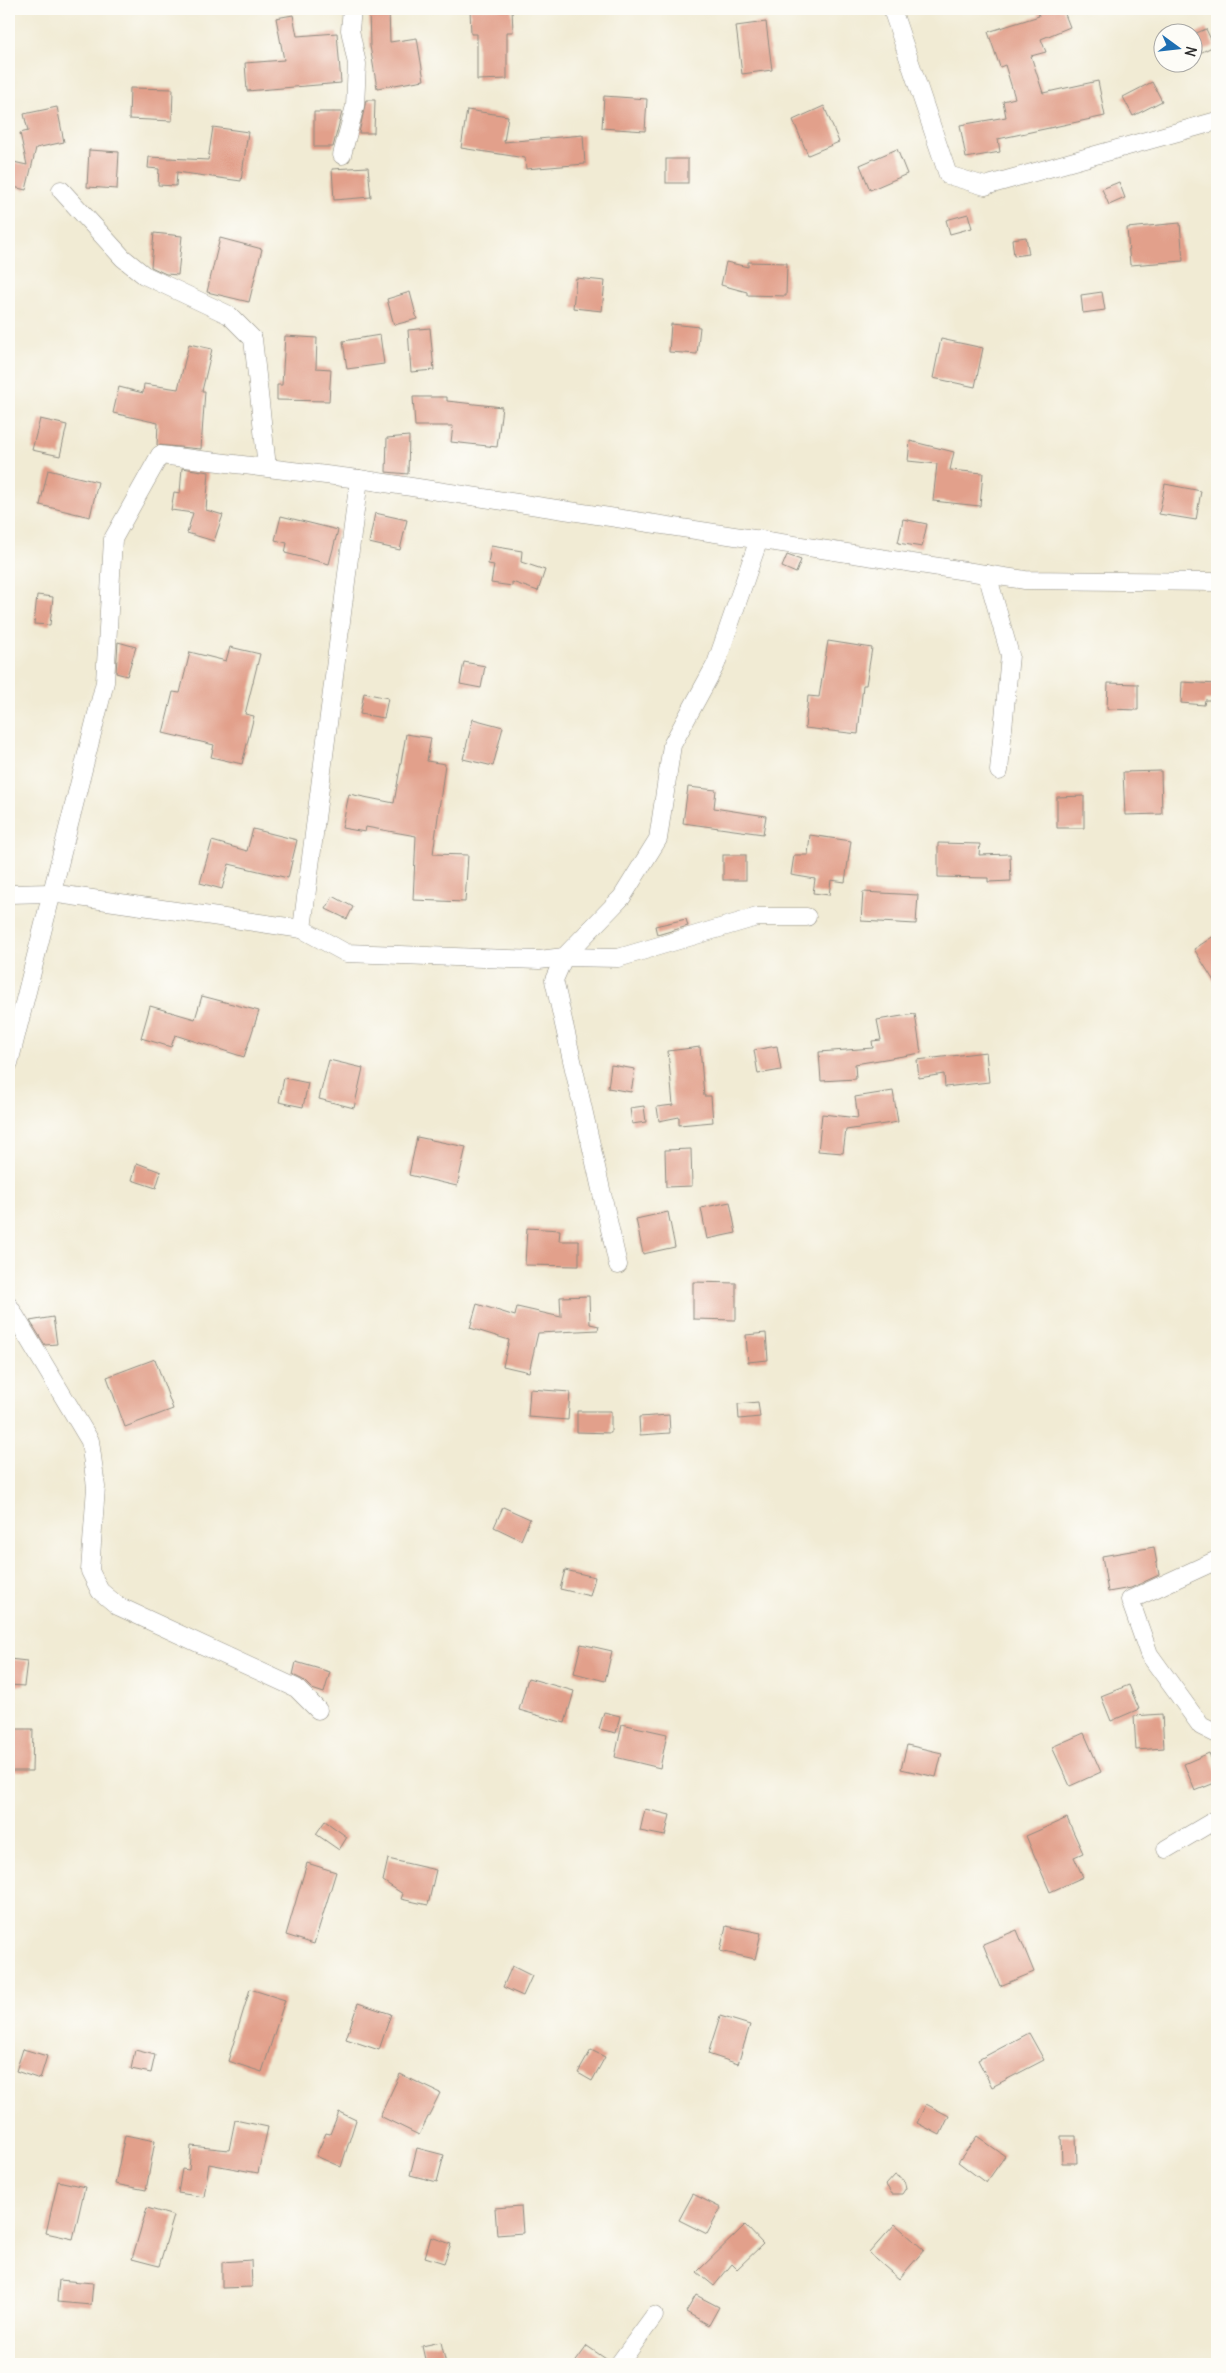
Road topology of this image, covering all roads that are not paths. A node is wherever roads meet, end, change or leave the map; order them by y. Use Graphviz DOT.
graph roads {
  1 [pos="352,9"];
  2 [pos="892,9"];
  3 [pos="1217,121"];
  4 [pos="342,155"];
  5 [pos="61,190"];
  6 [pos="267,467"];
  7 [pos="359,478"];
  8 [pos="759,539"];
  9 [pos="987,574"];
  10 [pos="1217,582"];
  11 [pos="1000,771"];
  12 [pos="51,892"];
  13 [pos="9,894"];
  14 [pos="807,917"];
  15 [pos="302,929"];
  16 [pos="564,957"];
  17 [pos="9,1063"];
  18 [pos="618,1265"];
  19 [pos="9,1306"];
  20 [pos="1217,1560"];
  21 [pos="318,1710"];
  22 [pos="1217,1734"];
  23 [pos="1217,1819"];
  24 [pos="1166,1848"];
  25 [pos="654,2316"];
  26 [pos="618,2364"];
  1 -- 4 [label="street"];
  2 -- 3 [label="street"];
  5 -- 6 [label="street"];
  6 -- 7 [label="street"];
  6 -- 12 [label="street"];
  7 -- 8 [label="street"];
  7 -- 15 [label="street"];
  8 -- 9 [label="street"];
  8 -- 16 [label="street"];
  9 -- 10 [label="street"];
  9 -- 11 [label="street"];
  12 -- 13 [label="street"];
  12 -- 15 [label="street"];
  12 -- 17 [label="street"];
  14 -- 16 [label="street"];
  15 -- 16 [label="street"];
  16 -- 18 [label="street"];
  19 -- 21 [label="street"];
  20 -- 22 [label="street"];
  23 -- 24 [label="street"];
  25 -- 26 [label="street"];
}
